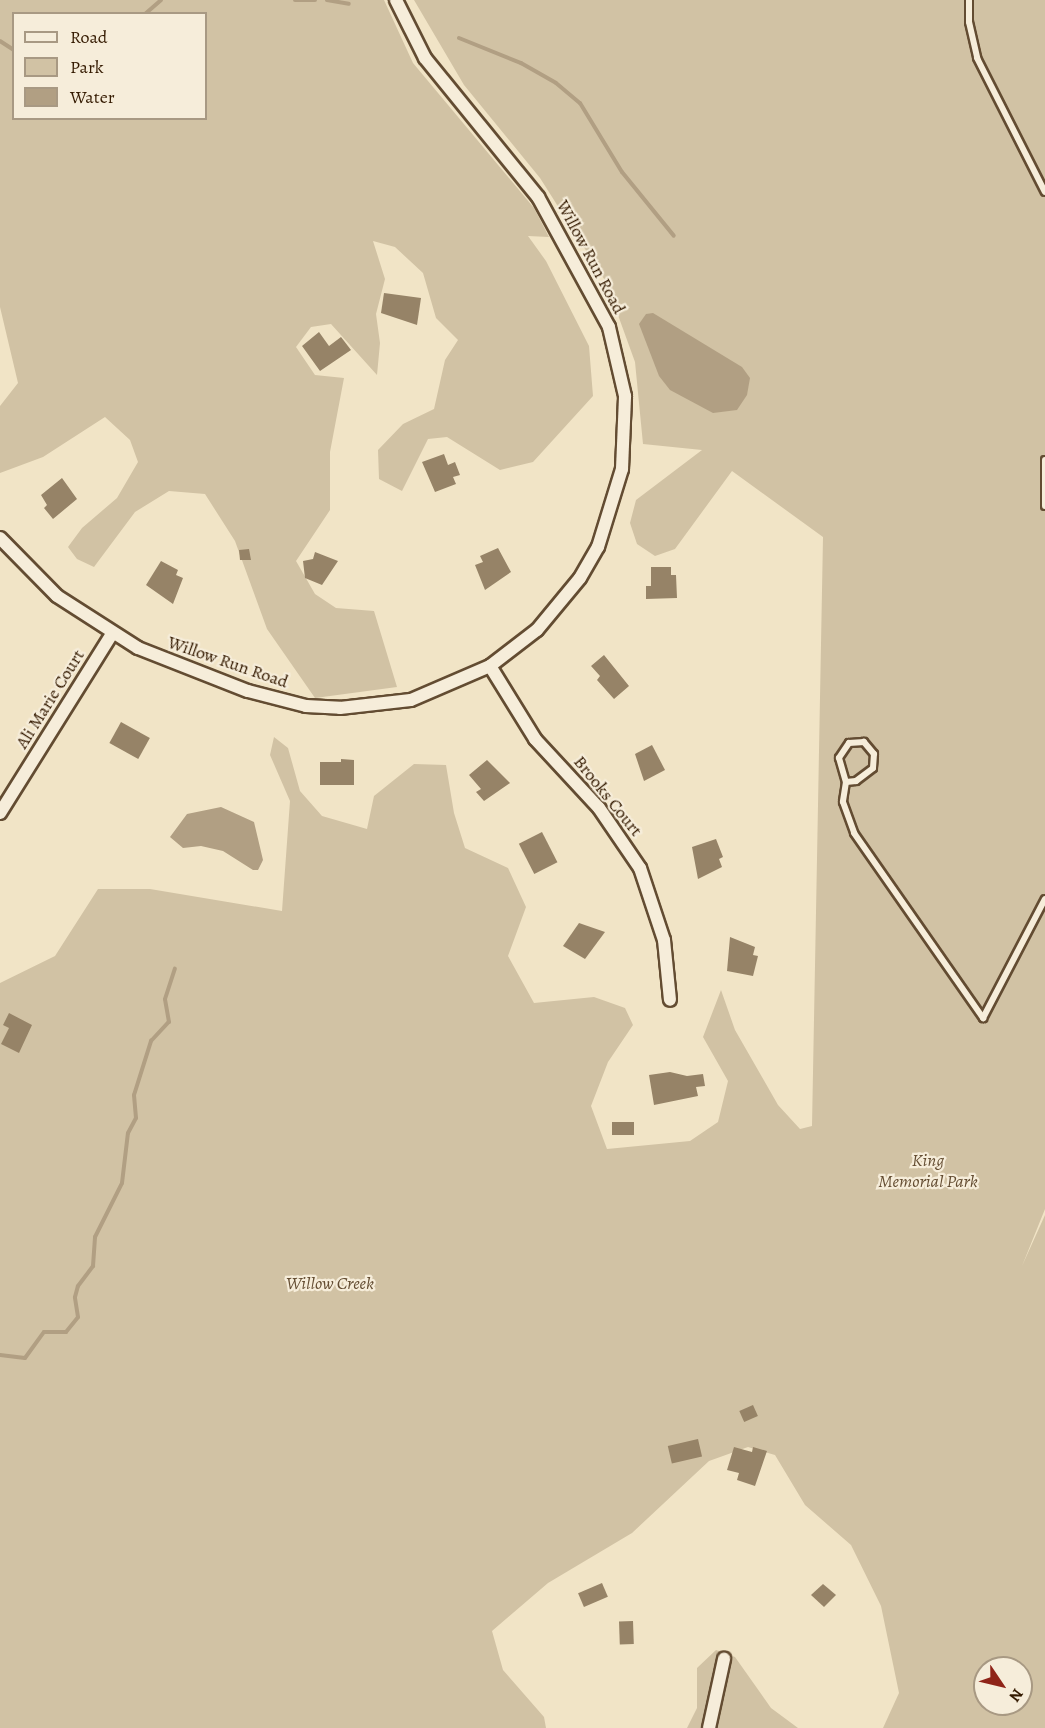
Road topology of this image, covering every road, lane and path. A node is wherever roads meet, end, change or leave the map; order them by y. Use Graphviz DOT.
graph roads {
  1 [pos="396,0"];
  2 [pos="969,0"];
  3 [pos="1045,192"];
  4 [pos="1045,460"];
  5 [pos="1045,506"];
  6 [pos="0,538"];
  7 [pos="112,634"];
  8 [pos="490,666"];
  9 [pos="846,782"];
  10 [pos="0,813"];
  11 [pos="1045,899"];
  12 [pos="670,1000"];
  13 [pos="724,1659"];
  14 [pos="709,1728"];
  1 -- 8 [label="street, Willow Run Road"];
  2 -- 3 [label="lane"];
  4 -- 5 [label="lane"];
  6 -- 7 [label="street, Willow Run Road"];
  7 -- 8 [label="street, Willow Run Road"];
  7 -- 10 [label="street, Ali Marie Court"];
  8 -- 12 [label="street, Brooks Court"];
  9 -- 9 [label="lane"];
  9 -- 11 [label="lane"];
  13 -- 14 [label="street"];
}
